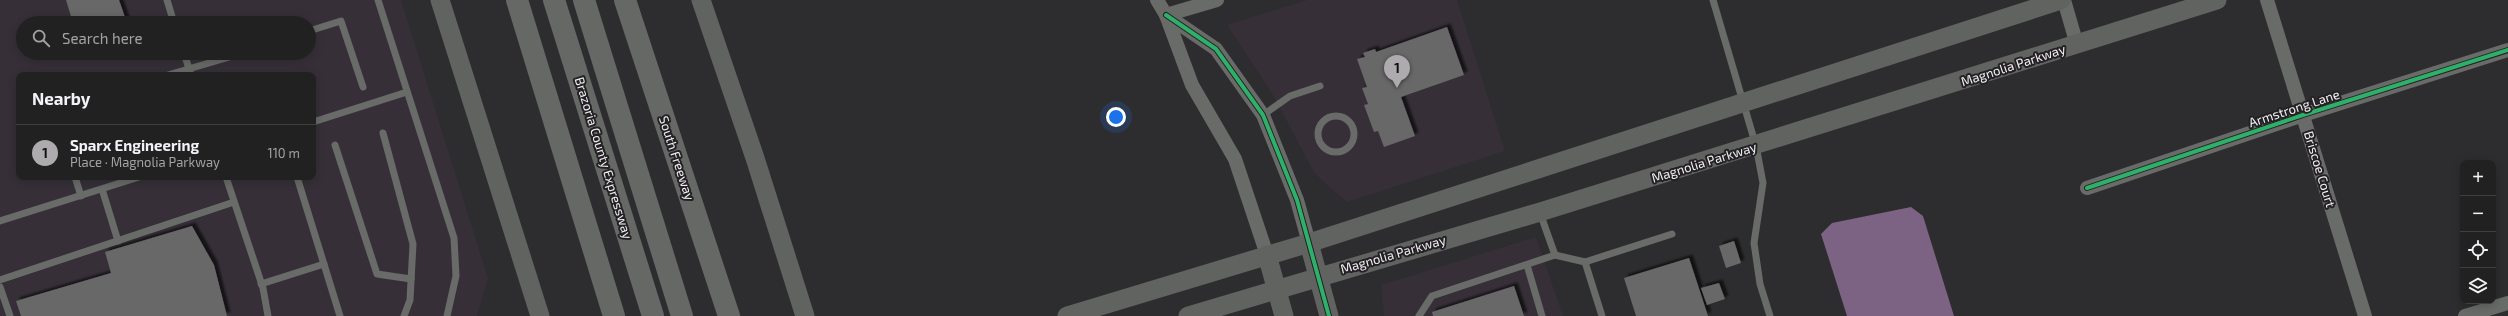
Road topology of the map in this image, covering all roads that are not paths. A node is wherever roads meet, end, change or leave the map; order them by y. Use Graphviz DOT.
graph roads {
  1 [pos="167,0"];
  2 [pos="378,0"];
  3 [pos="440,0"];
  4 [pos="517,0"];
  5 [pos="554,0"];
  6 [pos="584,0"];
  7 [pos="625,0"];
  8 [pos="701,0"];
  9 [pos="1157,0"];
  10 [pos="1217,0"];
  11 [pos="1713,0"];
  12 [pos="2061,0"];
  13 [pos="2064,0"];
  14 [pos="2218,0"];
  15 [pos="2267,0"];
  16 [pos="1166,15"];
  17 [pos="172,16"];
  18 [pos="316,29"];
  19 [pos="2077,45"];
  20 [pos="2508,50"];
  21 [pos="186,60"];
  22 [pos="223,60"];
  23 [pos="190,72"];
  24 [pos="1320,86"];
  25 [pos="363,87"];
  26 [pos="407,92"];
  27 [pos="1742,102"];
  28 [pos="1263,115"];
  29 [pos="2303,115"];
  30 [pos="316,121"];
  31 [pos="383,133"];
  32 [pos="335,145"];
  33 [pos="1756,146"];
  34 [pos="1346,148"];
  35 [pos="76,180"];
  36 [pos="130,180"];
  37 [pos="227,180"];
  38 [pos="298,180"];
  39 [pos="2086,188"];
  40 [pos="102,189"];
  41 [pos="81,196"];
  42 [pos="234,202"];
  43 [pos="1540,212"];
  44 [pos="0,221"];
  45 [pos="1672,234"];
  46 [pos="118,241"];
  47 [pos="1309,242"];
  48 [pos="1555,255"];
  49 [pos="1267,256"];
  50 [pos="1585,262"];
  51 [pos="324,264"];
  52 [pos="1527,265"];
  53 [pos="1318,276"];
  54 [pos="411,279"];
  55 [pos="0,280"];
  56 [pos="261,284"];
  57 [pos="0,287"];
  58 [pos="1277,289"];
  59 [pos="2508,303"];
  60 [pos="10,316"];
  61 [pos="268,316"];
  62 [pos="340,316"];
  63 [pos="404,316"];
  64 [pos="446,316"];
  65 [pos="540,316"];
  66 [pos="614,316"];
  67 [pos="653,316"];
  68 [pos="682,316"];
  69 [pos="729,316"];
  70 [pos="805,316"];
  71 [pos="1067,316"];
  72 [pos="1188,316"];
  73 [pos="1284,316"];
  74 [pos="1329,316"];
  75 [pos="1419,316"];
  76 [pos="1542,316"];
  77 [pos="1602,316"];
  78 [pos="1770,316"];
  79 [pos="2365,316"];
  80 [pos="2465,316"];
  1 -- 17 [label="lane"];
  2 -- 26 [label="lane"];
  3 -- 65 [label="main road"];
  4 -- 66 [label="highway"];
  5 -- 67 [label="highway, Brazoria County Expressway"];
  6 -- 68 [label="highway, Brazoria County Expressway"];
  7 -- 69 [label="highway, South Freeway"];
  8 -- 70 [label="main road"];
  9 -- 16 [label="street"];
  10 -- 16 [label="street"];
  11 -- 27 [label="lane"];
  12 -- 27 [label="main road"];
  13 -- 19 [label="street"];
  14 -- 19 [label="main road, Magnolia Parkway"];
  15 -- 29 [label="street, Briscoe Court"];
  16 -- 28 [label="street"];
  16 -- 49 [label="street"];
  18 -- 25 [label="lane"];
  19 -- 33 [label="main road, Magnolia Parkway"];
  20 -- 29 [label="street, Armstrong Lane"];
  21 -- 23 [label="lane"];
  22 -- 23 [label="lane"];
  24 -- 28 [label="lane"];
  26 -- 30 [label="lane"];
  26 -- 64 [label="lane"];
  27 -- 33 [label="lane"];
  27 -- 47 [label="main road"];
  28 -- 47 [label="street"];
  29 -- 39 [label="street, Armstrong Lane"];
  29 -- 79 [label="street, Briscoe Court"];
  31 -- 54 [label="lane"];
  32 -- 54 [label="lane"];
  33 -- 43 [label="main road, Magnolia Parkway"];
  33 -- 78 [label="lane"];
  34 -- 34 [label="lane"];
  35 -- 41 [label="lane"];
  36 -- 40 [label="lane"];
  37 -- 42 [label="lane"];
  38 -- 51 [label="lane"];
  40 -- 41 [label="lane"];
  40 -- 46 [label="lane"];
  41 -- 44 [label="lane"];
  42 -- 46 [label="lane"];
  42 -- 56 [label="lane"];
  43 -- 48 [label="lane"];
  43 -- 53 [label="main road, Magnolia Parkway"];
  45 -- 50 [label="lane"];
  46 -- 55 [label="lane"];
  47 -- 49 [label="main road"];
  47 -- 53 [label="main road"];
  48 -- 50 [label="lane"];
  48 -- 52 [label="lane"];
  49 -- 58 [label="main road"];
  49 -- 71 [label="main road"];
  50 -- 77 [label="lane"];
  51 -- 56 [label="lane"];
  51 -- 62 [label="lane"];
  52 -- 75 [label="lane"];
  52 -- 76 [label="lane"];
  53 -- 58 [label="main road, Magnolia Parkway"];
  53 -- 74 [label="main road"];
  54 -- 63 [label="lane"];
  56 -- 61 [label="lane"];
  57 -- 60 [label="lane"];
  58 -- 72 [label="main road, Magnolia Parkway"];
  58 -- 73 [label="main road"];
  59 -- 80 [label="street"];
}
